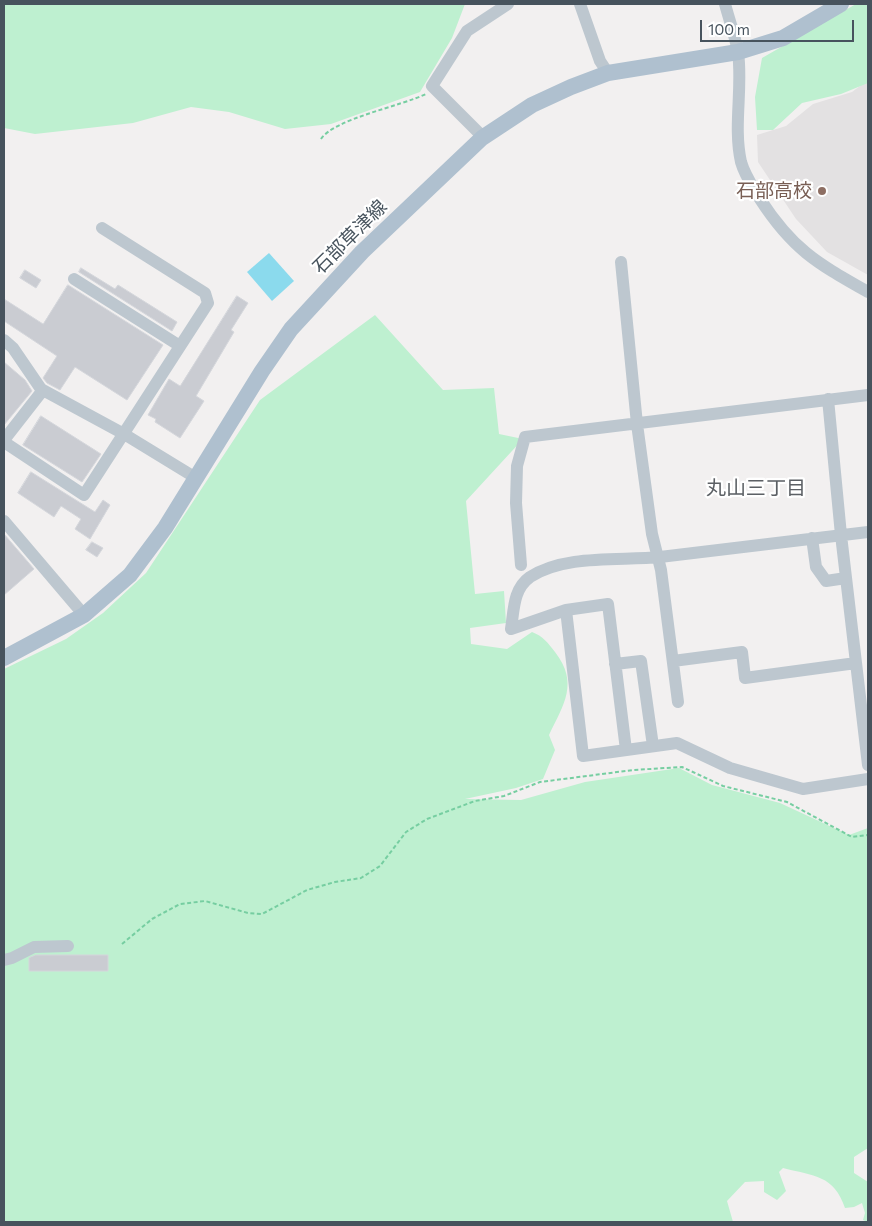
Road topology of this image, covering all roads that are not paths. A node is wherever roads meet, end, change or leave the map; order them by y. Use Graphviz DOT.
graph roads {
  1 [pos="508,4"];
  2 [pos="580,4"];
  3 [pos="725,4"];
  4 [pos="841,4"];
  5 [pos="738,52"];
  6 [pos="608,73"];
  7 [pos="483,137"];
  8 [pos="102,228"];
  9 [pos="621,262"];
  10 [pos="74,279"];
  11 [pos="868,292"];
  12 [pos="4,340"];
  13 [pos="180,346"];
  14 [pos="43,390"];
  15 [pos="868,395"];
  16 [pos="828,399"];
  17 [pos="637,424"];
  18 [pos="124,434"];
  19 [pos="4,441"];
  20 [pos="196,478"];
  21 [pos="4,521"];
  22 [pos="868,532"];
  23 [pos="841,535"];
  24 [pos="812,538"];
  25 [pos="658,557"];
  26 [pos="521,565"];
  27 [pos="846,578"];
  28 [pos="566,610"];
  29 [pos="84,615"];
  30 [pos="4,658"];
  31 [pos="673,661"];
  32 [pos="856,663"];
  33 [pos="615,664"];
  34 [pos="678,702"];
  35 [pos="653,746"];
  36 [pos="626,750"];
  37 [pos="868,765"];
  38 [pos="868,779"];
  39 [pos="68,946"];
  40 [pos="4,960"];
  1 -- 7 [label="street"];
  2 -- 6 [label="street"];
  3 -- 5 [label="street"];
  4 -- 5 [label="main road, 石部草津線"];
  5 -- 6 [label="main road, 石部草津線"];
  5 -- 11 [label="street"];
  6 -- 7 [label="main road, 石部草津線"];
  7 -- 20 [label="main road, 石部草津線"];
  8 -- 13 [label="street"];
  9 -- 17 [label="street"];
  10 -- 13 [label="street"];
  12 -- 14 [label="street"];
  13 -- 18 [label="street"];
  14 -- 18 [label="street"];
  14 -- 19 [label="street"];
  15 -- 16 [label="street"];
  16 -- 17 [label="street"];
  16 -- 23 [label="street"];
  17 -- 25 [label="street"];
  17 -- 26 [label="street"];
  18 -- 19 [label="street"];
  18 -- 20 [label="street"];
  20 -- 29 [label="main road, 石部草津線"];
  21 -- 29 [label="street"];
  22 -- 23 [label="street"];
  23 -- 24 [label="street"];
  23 -- 27 [label="street"];
  24 -- 25 [label="street"];
  24 -- 27 [label="street"];
  25 -- 28 [label="street"];
  25 -- 31 [label="street"];
  27 -- 32 [label="street"];
  28 -- 33 [label="street"];
  28 -- 36 [label="street"];
  29 -- 30 [label="main road, 石部草津線"];
  31 -- 32 [label="street"];
  31 -- 34 [label="street"];
  32 -- 37 [label="street"];
  33 -- 35 [label="street"];
  33 -- 36 [label="street"];
  35 -- 36 [label="street"];
  35 -- 38 [label="street"];
  39 -- 40 [label="street"];
}
